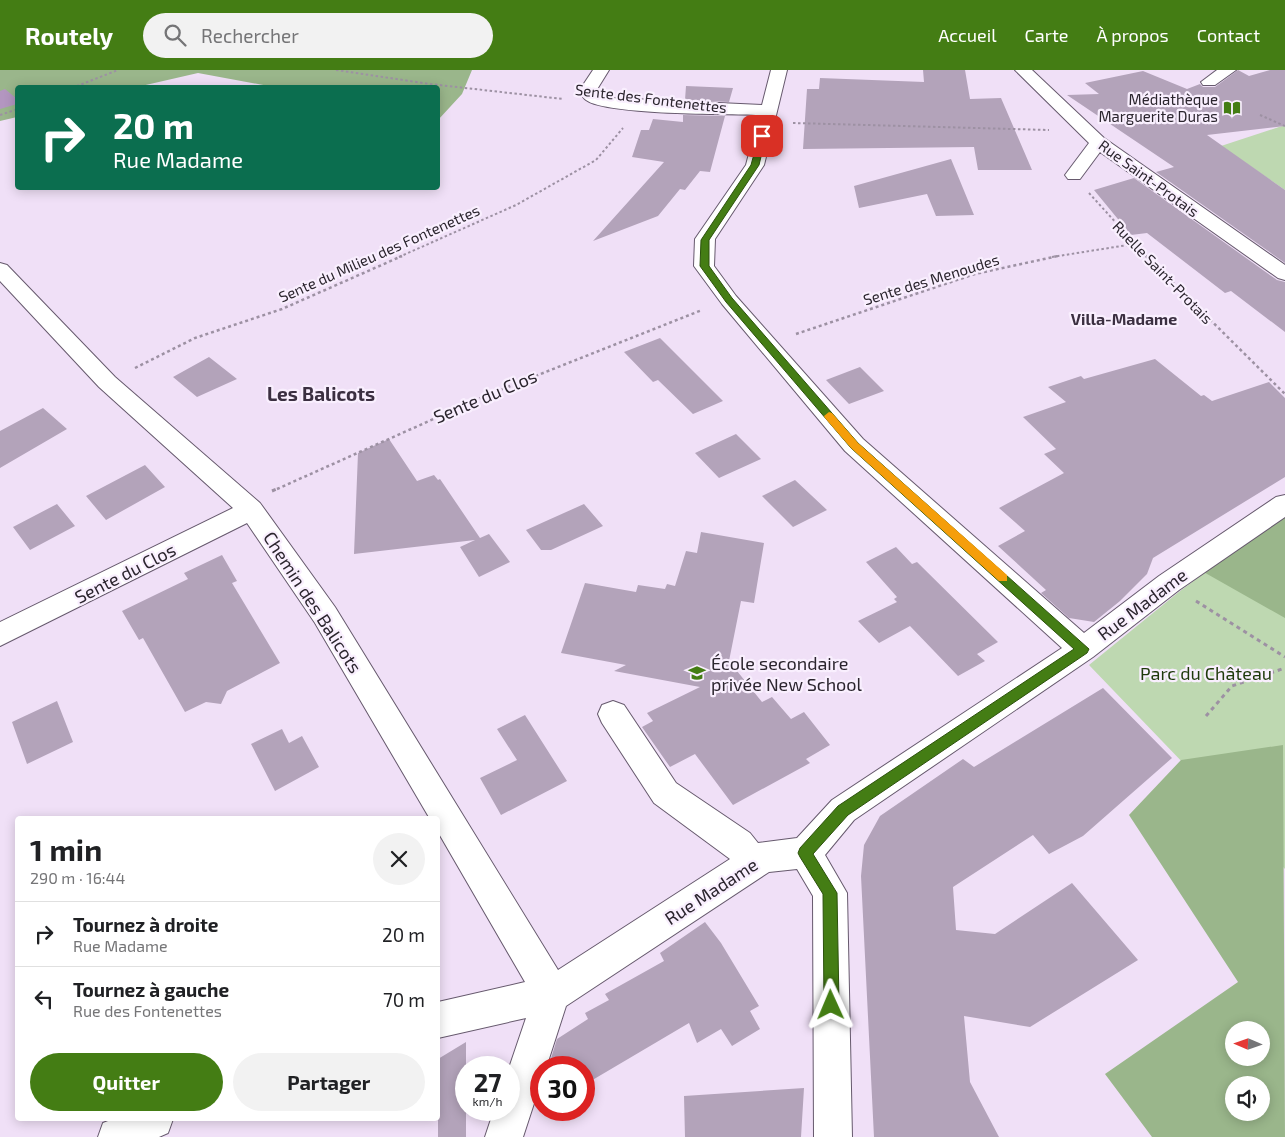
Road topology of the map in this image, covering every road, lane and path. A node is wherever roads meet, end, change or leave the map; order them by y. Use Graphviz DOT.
graph roads {
  1 [pos="118,70"];
  2 [pos="336,70"];
  3 [pos="601,70"];
  4 [pos="779,70"];
  5 [pos="1023,70"];
  6 [pos="1228,70"];
  7 [pos="1209,82"];
  8 [pos="80,85"];
  9 [pos="439,85"];
  10 [pos="440,85"];
  11 [pos="566,99"];
  12 [pos="15,110"];
  13 [pos="1260,115"];
  14 [pos="0,116"];
  15 [pos="767,116"];
  16 [pos="626,124"];
  17 [pos="1285,126"];
  18 [pos="1092,136"];
  19 [pos="1074,175"];
  20 [pos="1134,244"];
  21 [pos="0,269"];
  22 [pos="1285,274"];
  23 [pos="729,300"];
  24 [pos="767,343"];
  25 [pos="108,382"];
  26 [pos="1285,394"];
  27 [pos="1285,504"];
  28 [pos="248,507"];
  29 [pos="1169,583"];
  30 [pos="0,636"];
  31 [pos="1083,649"];
  32 [pos="1285,657"];
  33 [pos="1285,668"];
  34 [pos="613,714"];
  35 [pos="1206,716"];
  36 [pos="805,853"];
  37 [pos="754,863"];
  38 [pos="552,994"];
  39 [pos="440,1020"];
  40 [pos="150,1121"];
  41 [pos="117,1137"];
  42 [pos="504,1137"];
  43 [pos="833,1137"];
  1 -- 8 [label="path"];
  2 -- 9 [label="path, Sente des Fontenettes"];
  3 -- 15 [label="street"];
  4 -- 15 [label="street"];
  5 -- 18 [label="street, Rue Saint-Protais"];
  6 -- 7 [label="street"];
  10 -- 11 [label="path, Sente des Fontenettes"];
  12 -- 14 [label="path"];
  13 -- 17 [label="path"];
  15 -- 18 [label="path"];
  15 -- 23 [label="street"];
  16 -- 25 [label="path, Sente du Milieu des Fontenettes"];
  18 -- 19 [label="street"];
  18 -- 22 [label="street, Rue Saint-Protais"];
  19 -- 20 [label="path, Ruelle Saint-Protais"];
  20 -- 24 [label="path, Sente des Menoudes"];
  20 -- 26 [label="path, Ruelle Saint-Protais"];
  21 -- 25 [label="street, Chemin des Balicots"];
  23 -- 24 [label="street"];
  23 -- 28 [label="path, Sente du Clos"];
  24 -- 31 [label="street"];
  25 -- 28 [label="street, Chemin des Balicots"];
  27 -- 29 [label="street, Rue Madame"];
  28 -- 30 [label="street, Sente du Clos"];
  28 -- 38 [label="street, Chemin des Balicots"];
  29 -- 31 [label="street, Rue Madame"];
  29 -- 32 [label="path"];
  31 -- 36 [label="street, Rue Madame"];
  33 -- 35 [label="path"];
  34 -- 37 [label="street"];
  36 -- 37 [label="street, Rue Madame"];
  36 -- 43 [label="street"];
  37 -- 38 [label="street, Rue Madame"];
  38 -- 39 [label="street"];
  38 -- 42 [label="street"];
  40 -- 41 [label="street"];
}
